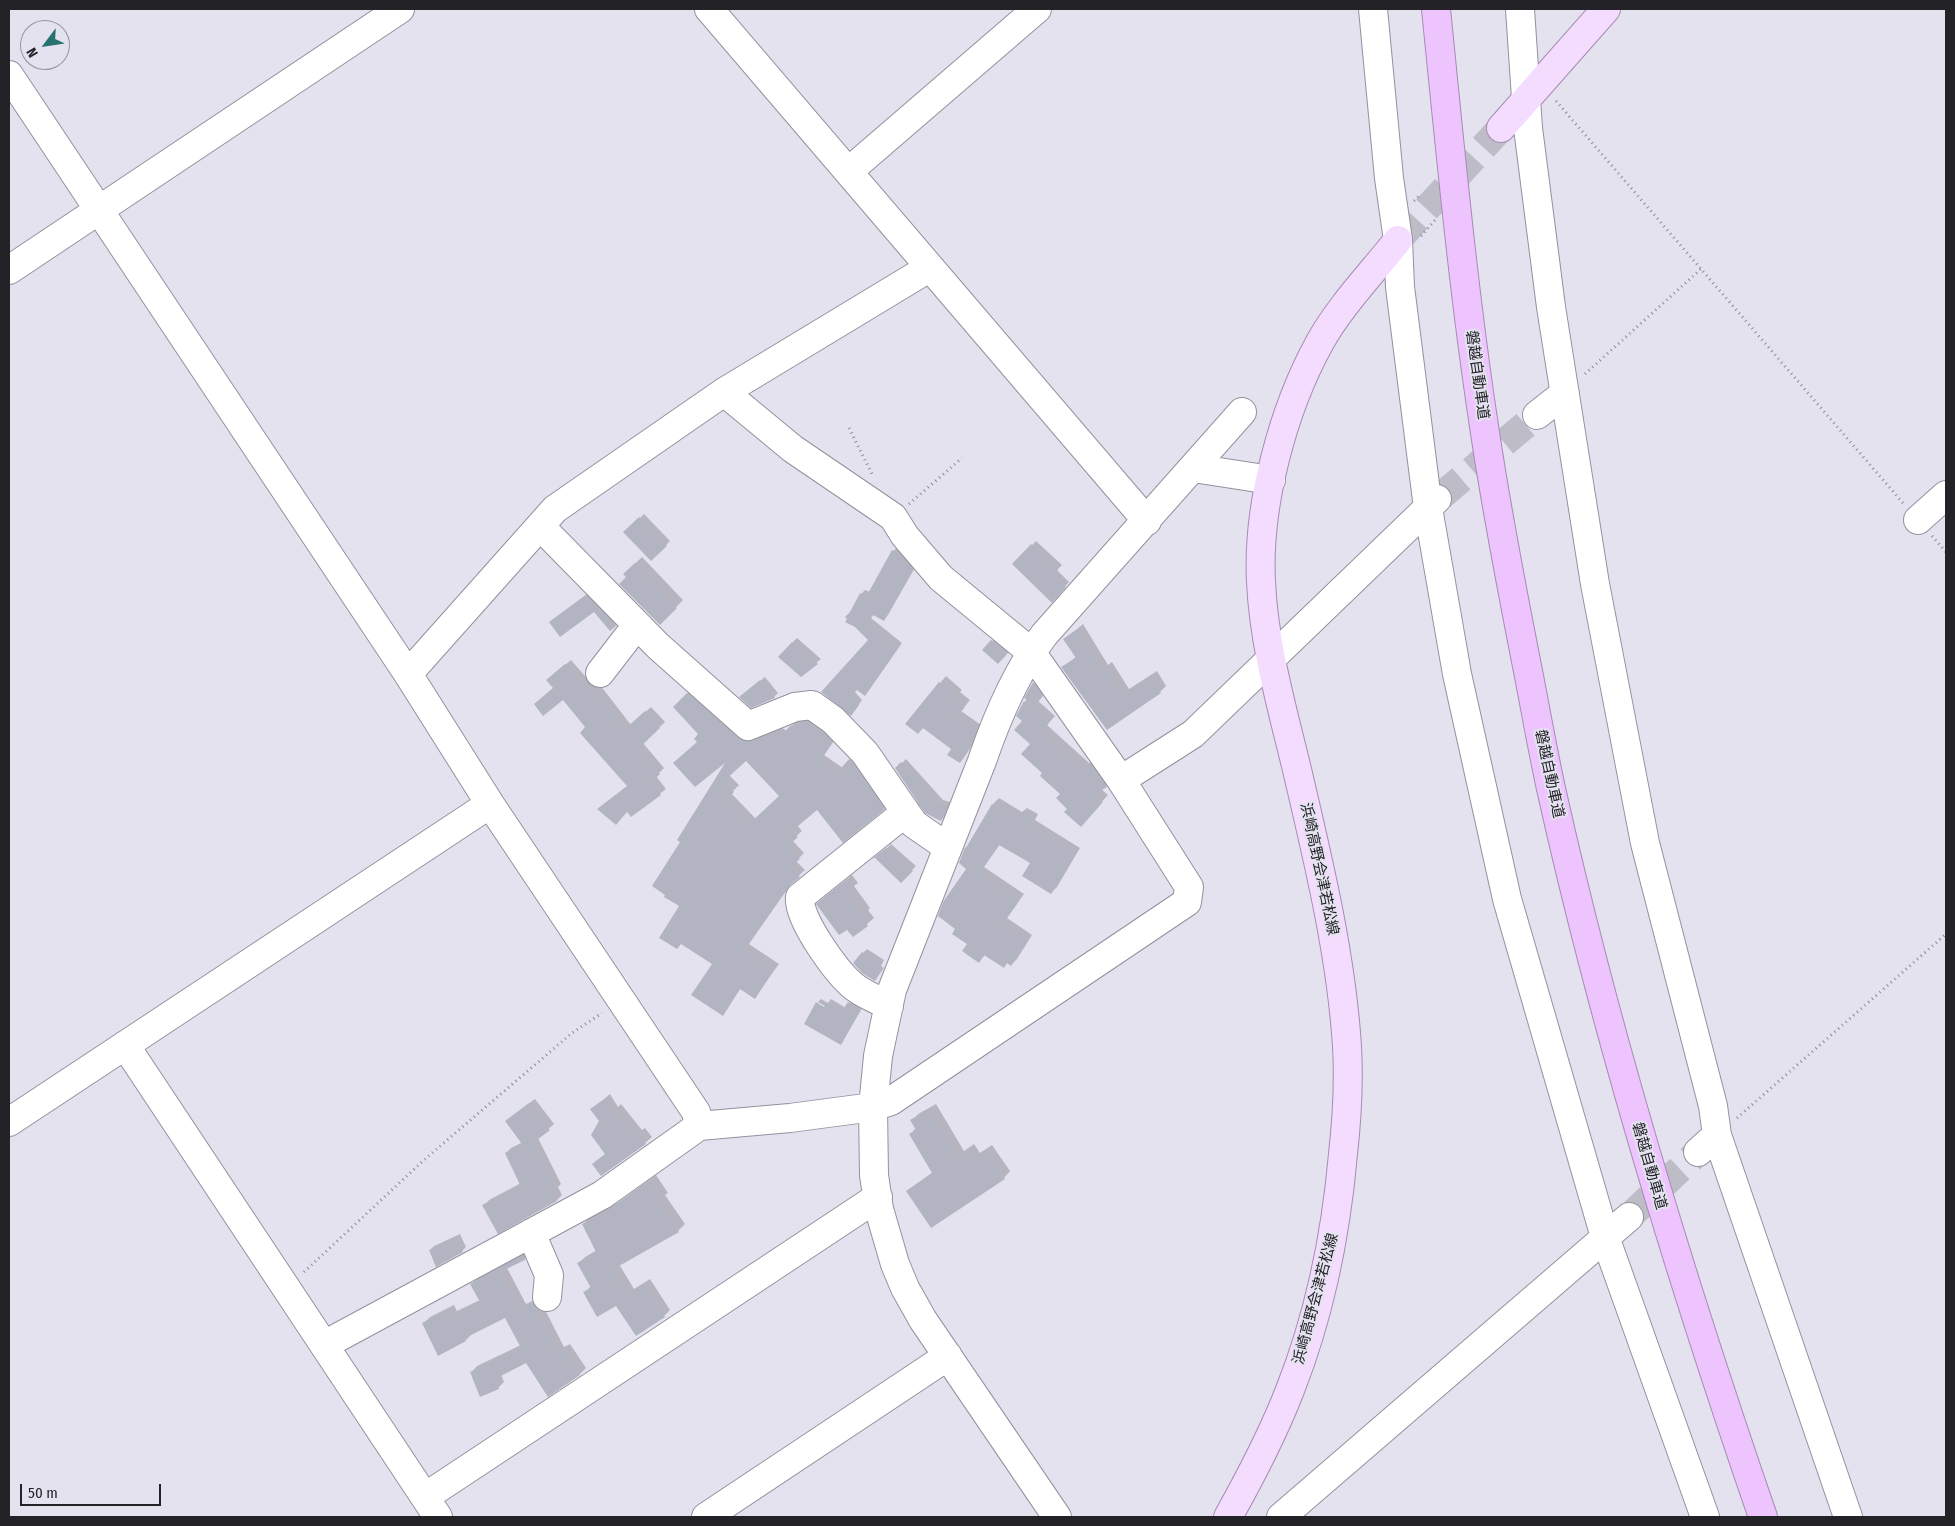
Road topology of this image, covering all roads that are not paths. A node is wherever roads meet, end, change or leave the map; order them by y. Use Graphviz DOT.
graph roads {
  1 [pos="400,9"];
  2 [pos="709,9"];
  3 [pos="1037,9"];
  4 [pos="1373,9"];
  5 [pos="1436,9"];
  6 [pos="1520,9"];
  7 [pos="1606,9"];
  8 [pos="9,75"];
  9 [pos="1533,89"];
  10 [pos="1501,128"];
  11 [pos="849,171"];
  12 [pos="98,211"];
  13 [pos="1398,240"];
  14 [pos="929,268"];
  15 [pos="9,270"];
  16 [pos="724,392"];
  17 [pos="1564,393"];
  18 [pos="1242,412"];
  19 [pos="1537,415"];
  20 [pos="1193,468"];
  21 [pos="1271,480"];
  22 [pos="1946,495"];
  23 [pos="1434,502"];
  24 [pos="1918,520"];
  25 [pos="1147,521"];
  26 [pos="540,526"];
  27 [pos="637,625"];
  28 [pos="1030,652"];
  29 [pos="1271,658"];
  30 [pos="600,673"];
  31 [pos="408,674"];
  32 [pos="1121,780"];
  33 [pos="490,804"];
  34 [pos="906,812"];
  35 [pos="947,847"];
  36 [pos="889,1006"];
  37 [pos="125,1045"];
  38 [pos="873,1107"];
  39 [pos="9,1122"];
  40 [pos="699,1126"];
  41 [pos="878,1197"];
  42 [pos="1629,1217"];
  43 [pos="531,1233"];
  44 [pos="1605,1237"];
  45 [pos="547,1297"];
  46 [pos="324,1345"];
  47 [pos="948,1356"];
  48 [pos="432,1507"];
  49 [pos="706,1517"];
  50 [pos="1057,1517"];
  51 [pos="1228,1517"];
  52 [pos="1280,1517"];
  53 [pos="1704,1517"];
  54 [pos="1763,1517"];
  55 [pos="1848,1517"];
  1 -- 12 [label="street"];
  2 -- 11 [label="street"];
  3 -- 11 [label="street"];
  4 -- 13 [label="street"];
  5 -- 54 [label="highway, 磐越自動車道"];
  6 -- 9 [label="street"];
  7 -- 9 [label="main road"];
  8 -- 12 [label="street"];
  9 -- 10 [label="main road"];
  9 -- 17 [label="street"];
  11 -- 14 [label="street"];
  12 -- 15 [label="street"];
  12 -- 31 [label="street"];
  13 -- 21 [label="main road, 浜崎高野会津若松線"];
  13 -- 23 [label="street"];
  14 -- 16 [label="street"];
  14 -- 25 [label="street"];
  16 -- 26 [label="street"];
  16 -- 28 [label="street"];
  17 -- 19 [label="street"];
  17 -- 55 [label="street"];
  18 -- 20 [label="street"];
  20 -- 21 [label="street"];
  20 -- 25 [label="street"];
  21 -- 29 [label="main road, 浜崎高野会津若松線"];
  22 -- 24 [label="street"];
  23 -- 29 [label="street"];
  23 -- 44 [label="street"];
  25 -- 28 [label="street"];
  26 -- 27 [label="street"];
  26 -- 31 [label="street"];
  27 -- 30 [label="street"];
  27 -- 34 [label="street"];
  28 -- 32 [label="street"];
  28 -- 35 [label="street"];
  29 -- 32 [label="street"];
  29 -- 51 [label="main road, 浜崎高野会津若松線"];
  31 -- 33 [label="street"];
  32 -- 38 [label="street"];
  33 -- 37 [label="street"];
  33 -- 40 [label="street"];
  34 -- 35 [label="street"];
  34 -- 36 [label="street"];
  35 -- 36 [label="street"];
  36 -- 38 [label="street"];
  37 -- 39 [label="street"];
  37 -- 46 [label="street"];
  38 -- 40 [label="street"];
  38 -- 41 [label="street"];
  40 -- 43 [label="street"];
  41 -- 47 [label="street"];
  41 -- 48 [label="street"];
  42 -- 44 [label="street"];
  43 -- 45 [label="street"];
  43 -- 46 [label="street"];
  44 -- 52 [label="street"];
  44 -- 53 [label="street"];
  46 -- 48 [label="street"];
  47 -- 49 [label="street"];
  47 -- 50 [label="street"];
}
